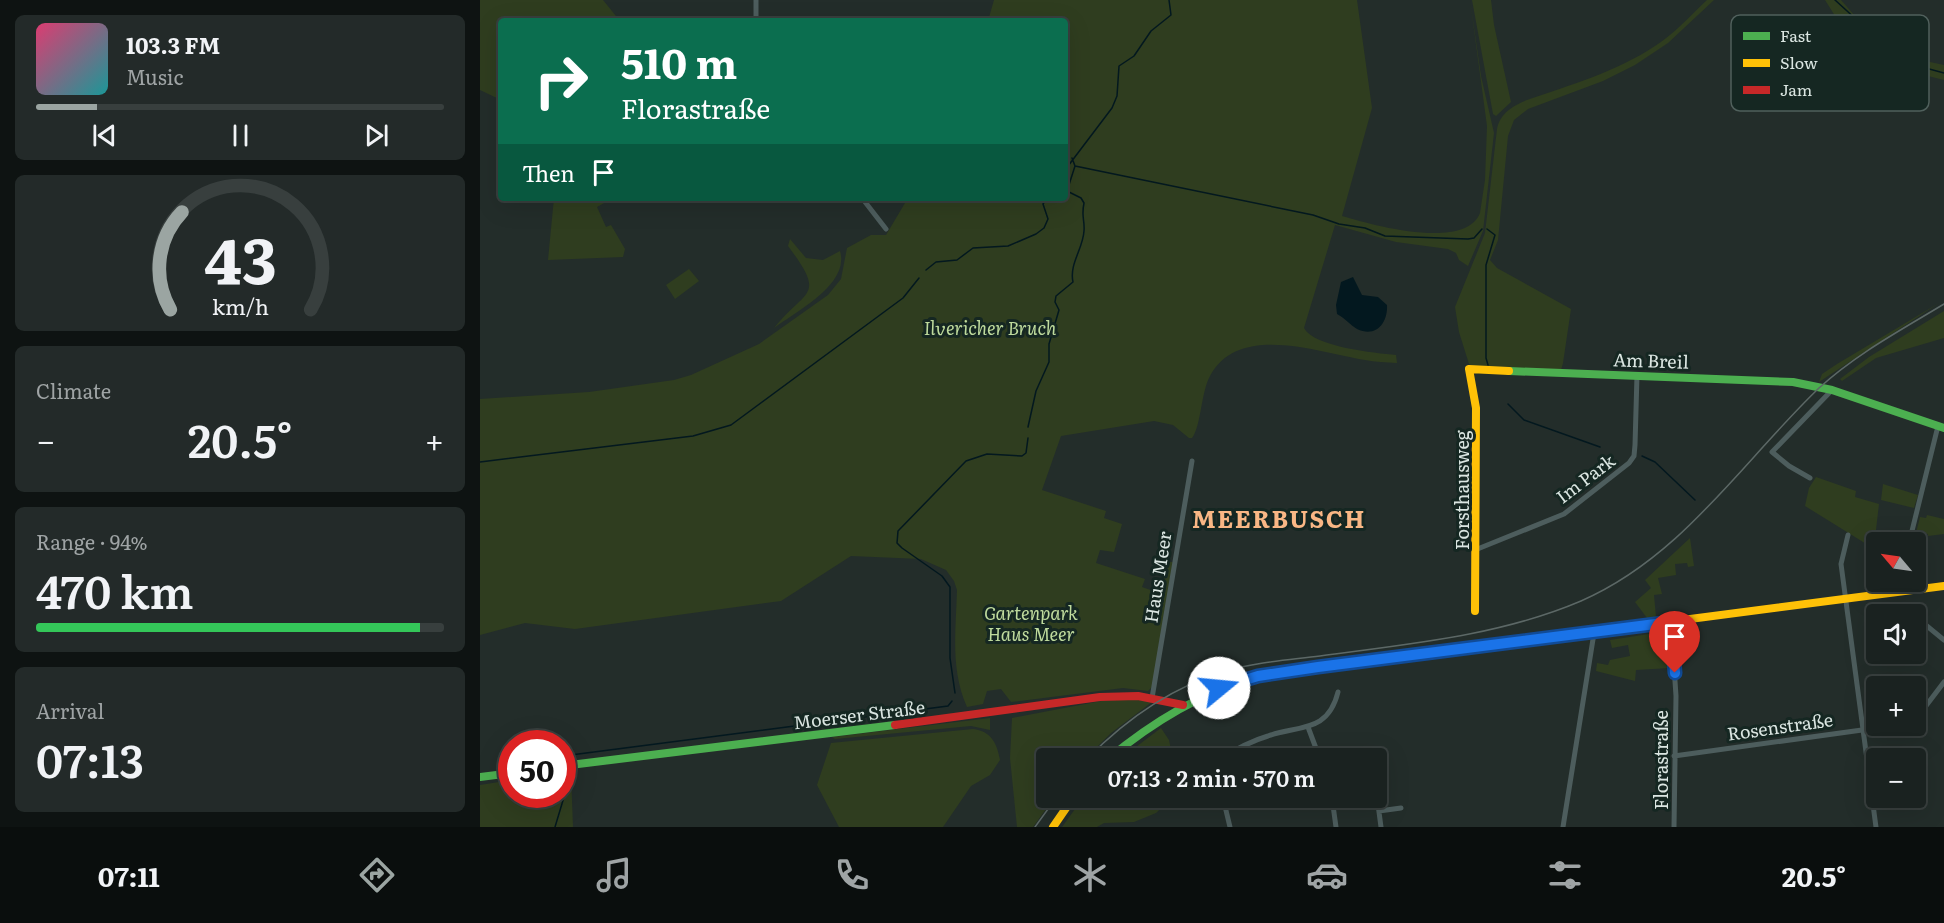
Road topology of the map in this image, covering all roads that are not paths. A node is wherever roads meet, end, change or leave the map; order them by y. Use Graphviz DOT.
graph roads {
  1 [pos="756,0"];
  2 [pos="756,18"];
  3 [pos="864,201"];
  4 [pos="886,229"];
  5 [pos="1469,369"];
  6 [pos="1637,375"];
  7 [pos="1832,390"];
  8 [pos="1941,427"];
  9 [pos="1192,461"];
  10 [pos="1810,478"];
  11 [pos="1912,532"];
  12 [pos="1848,535"];
  13 [pos="1475,550"];
  14 [pos="1944,586"];
  15 [pos="1926,589"];
  16 [pos="1905,592"];
  17 [pos="1846,600"];
  18 [pos="1474,610"];
  19 [pos="1671,622"];
  20 [pos="1926,626"];
  21 [pos="1594,633"];
  22 [pos="1944,640"];
  23 [pos="1944,682"];
  24 [pos="1338,692"];
  25 [pos="1156,699"];
  26 [pos="1183,705"];
  27 [pos="1926,706"];
  28 [pos="1161,718"];
  29 [pos="1308,727"];
  30 [pos="1866,729"];
  31 [pos="1861,730"];
  32 [pos="1122,748"];
  33 [pos="1240,748"];
  34 [pos="1316,748"];
  35 [pos="1674,756"];
  36 [pos="576,764"];
  37 [pos="498,775"];
  38 [pos="480,777"];
  39 [pos="1066,808"];
  40 [pos="1225,808"];
  41 [pos="1333,808"];
  42 [pos="1379,808"];
  43 [pos="1401,808"];
  44 [pos="1379,811"];
  45 [pos="1053,827"];
  46 [pos="1230,827"];
  47 [pos="1336,827"];
  48 [pos="1381,827"];
  49 [pos="1563,827"];
  50 [pos="1674,827"];
  51 [pos="1876,827"];
  1 -- 2 [label="street"];
  3 -- 4 [label="street"];
  5 -- 6 [label="main road, Am Breil"];
  5 -- 13 [label="main road, Forsthausweg"];
  6 -- 7 [label="main road, Am Breil"];
  6 -- 13 [label="street, Im Park"];
  7 -- 8 [label="main road, Am Breil"];
  7 -- 10 [label="street"];
  8 -- 11 [label="street"];
  9 -- 25 [label="street, Haus Meer"];
  12 -- 17 [label="street"];
  13 -- 18 [label="main road, Forsthausweg"];
  14 -- 15 [label="main road"];
  16 -- 17 [label="main road"];
  17 -- 19 [label="main road"];
  17 -- 31 [label="street"];
  19 -- 21 [label="main road"];
  19 -- 35 [label="street, Florastraße"];
  20 -- 22 [label="street"];
  21 -- 26 [label="main road"];
  21 -- 49 [label="street"];
  23 -- 27 [label="street"];
  24 -- 29 [label="street"];
  25 -- 26 [label="main road, Moerser Straße"];
  25 -- 28 [label="main road"];
  25 -- 36 [label="main road, Moerser Straße"];
  26 -- 28 [label="main road"];
  28 -- 32 [label="main road"];
  29 -- 33 [label="street"];
  29 -- 34 [label="street"];
  30 -- 31 [label="street, Rosenstraße"];
  31 -- 35 [label="street, Rosenstraße"];
  31 -- 51 [label="street"];
  35 -- 50 [label="street, Florastraße"];
  37 -- 38 [label="main road"];
  39 -- 45 [label="main road"];
  40 -- 46 [label="street"];
  41 -- 47 [label="street"];
  42 -- 44 [label="street"];
  43 -- 44 [label="street"];
  44 -- 48 [label="street"];
}
